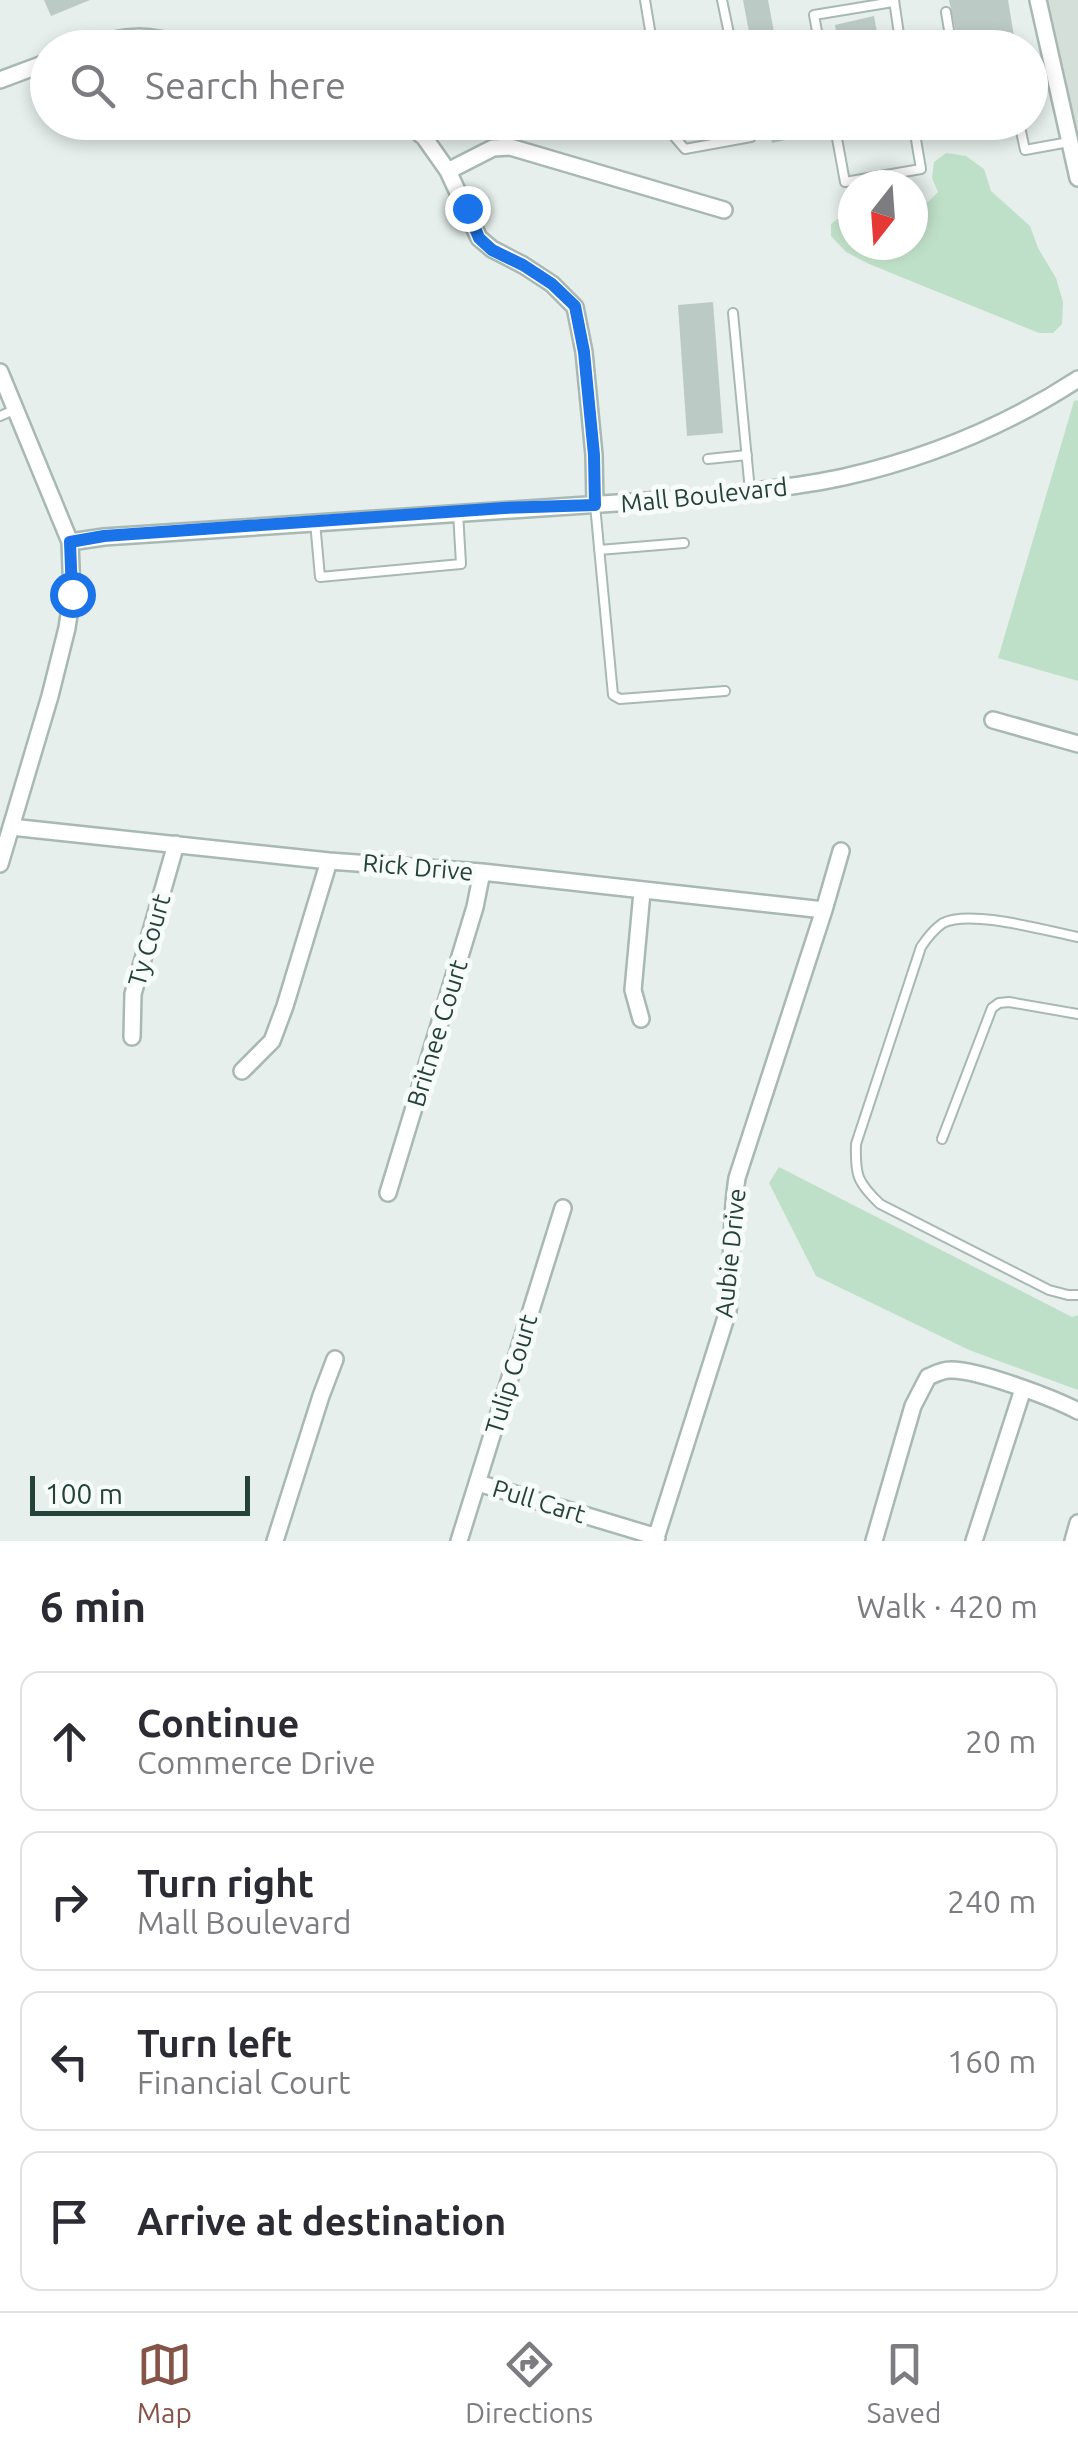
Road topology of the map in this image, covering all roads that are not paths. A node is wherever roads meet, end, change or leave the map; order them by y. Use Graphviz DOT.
graph roads {
  1 [pos="645,0"];
  2 [pos="722,0"];
  3 [pos="1038,0"];
  4 [pos="894,1"];
  5 [pos="946,12"];
  6 [pos="650,30"];
  7 [pos="728,30"];
  8 [pos="817,30"];
  9 [pos="898,30"];
  10 [pos="949,30"];
  11 [pos="1046,30"];
  12 [pos="1048,40"];
  13 [pos="30,68"];
  14 [pos="0,80"];
  15 [pos="1071,132"];
  16 [pos="426,140"];
  17 [pos="677,140"];
  18 [pos="734,140"];
  19 [pos="838,140"];
  20 [pos="916,140"];
  21 [pos="1022,140"];
  22 [pos="448,172"];
  23 [pos="1078,178"];
  24 [pos="724,210"];
  25 [pos="734,313"];
  26 [pos="0,372"];
  27 [pos="1078,379"];
  28 [pos="16,409"];
  29 [pos="0,416"];
  30 [pos="747,454"];
  31 [pos="708,459"];
  32 [pos="750,491"];
  33 [pos="595,505"];
  34 [pos="458,512"];
  35 [pos="315,522"];
  36 [pos="70,542"];
  37 [pos="684,543"];
  38 [pos="599,550"];
  39 [pos="725,691"];
  40 [pos="993,720"];
  41 [pos="1078,744"];
  42 [pos="11,828"];
  43 [pos="176,844"];
  44 [pos="841,851"];
  45 [pos="330,861"];
  46 [pos="0,864"];
  47 [pos="482,872"];
  48 [pos="642,892"];
  49 [pos="824,910"];
  50 [pos="1078,938"];
  51 [pos="1078,1014"];
  52 [pos="641,1019"];
  53 [pos="132,1036"];
  54 [pos="242,1071"];
  55 [pos="942,1139"];
  56 [pos="388,1193"];
  57 [pos="563,1208"];
  58 [pos="1078,1294"];
  59 [pos="335,1359"];
  60 [pos="1023,1390"];
  61 [pos="1078,1411"];
  62 [pos="478,1483"];
  63 [pos="1078,1523"];
  64 [pos="656,1539"];
  65 [pos="276,1541"];
  66 [pos="459,1541"];
  67 [pos="874,1541"];
  68 [pos="974,1541"];
  69 [pos="1072,1541"];
  1 -- 6 [label="lane"];
  2 -- 7 [label="lane"];
  3 -- 11 [label="street"];
  4 -- 8 [label="lane"];
  4 -- 9 [label="lane"];
  5 -- 10 [label="lane"];
  12 -- 15 [label="street"];
  13 -- 14 [label="street"];
  15 -- 21 [label="lane"];
  15 -- 23 [label="street"];
  16 -- 22 [label="street"];
  17 -- 18 [label="lane"];
  19 -- 20 [label="lane"];
  22 -- 24 [label="street"];
  22 -- 33 [label="street"];
  25 -- 30 [label="lane"];
  26 -- 28 [label="street"];
  27 -- 32 [label="street, Mall Boulevard"];
  28 -- 29 [label="lane"];
  28 -- 36 [label="street"];
  30 -- 31 [label="lane"];
  30 -- 32 [label="lane"];
  32 -- 33 [label="street, Mall Boulevard"];
  33 -- 34 [label="street, Mall Boulevard"];
  33 -- 38 [label="lane"];
  34 -- 35 [label="street, Mall Boulevard"];
  34 -- 35 [label="lane"];
  35 -- 36 [label="street, Mall Boulevard"];
  36 -- 42 [label="street"];
  37 -- 38 [label="lane"];
  38 -- 39 [label="lane"];
  40 -- 41 [label="street"];
  42 -- 43 [label="street, Rick Drive"];
  42 -- 46 [label="street"];
  43 -- 45 [label="street, Rick Drive"];
  43 -- 53 [label="street, Ty Court"];
  44 -- 49 [label="street, Aubie Drive"];
  45 -- 47 [label="street, Rick Drive"];
  45 -- 54 [label="street"];
  47 -- 48 [label="street, Rick Drive"];
  47 -- 56 [label="street, Britnee Court"];
  48 -- 49 [label="street, Rick Drive"];
  48 -- 52 [label="street"];
  49 -- 64 [label="street, Aubie Drive"];
  50 -- 58 [label="lane"];
  51 -- 55 [label="lane"];
  57 -- 62 [label="street, Tulip Court"];
  59 -- 65 [label="street"];
  60 -- 61 [label="street"];
  60 -- 67 [label="street"];
  60 -- 68 [label="street"];
  62 -- 64 [label="street, Pull Cart"];
  62 -- 66 [label="street, Tulip Court"];
  63 -- 69 [label="street"];
}
